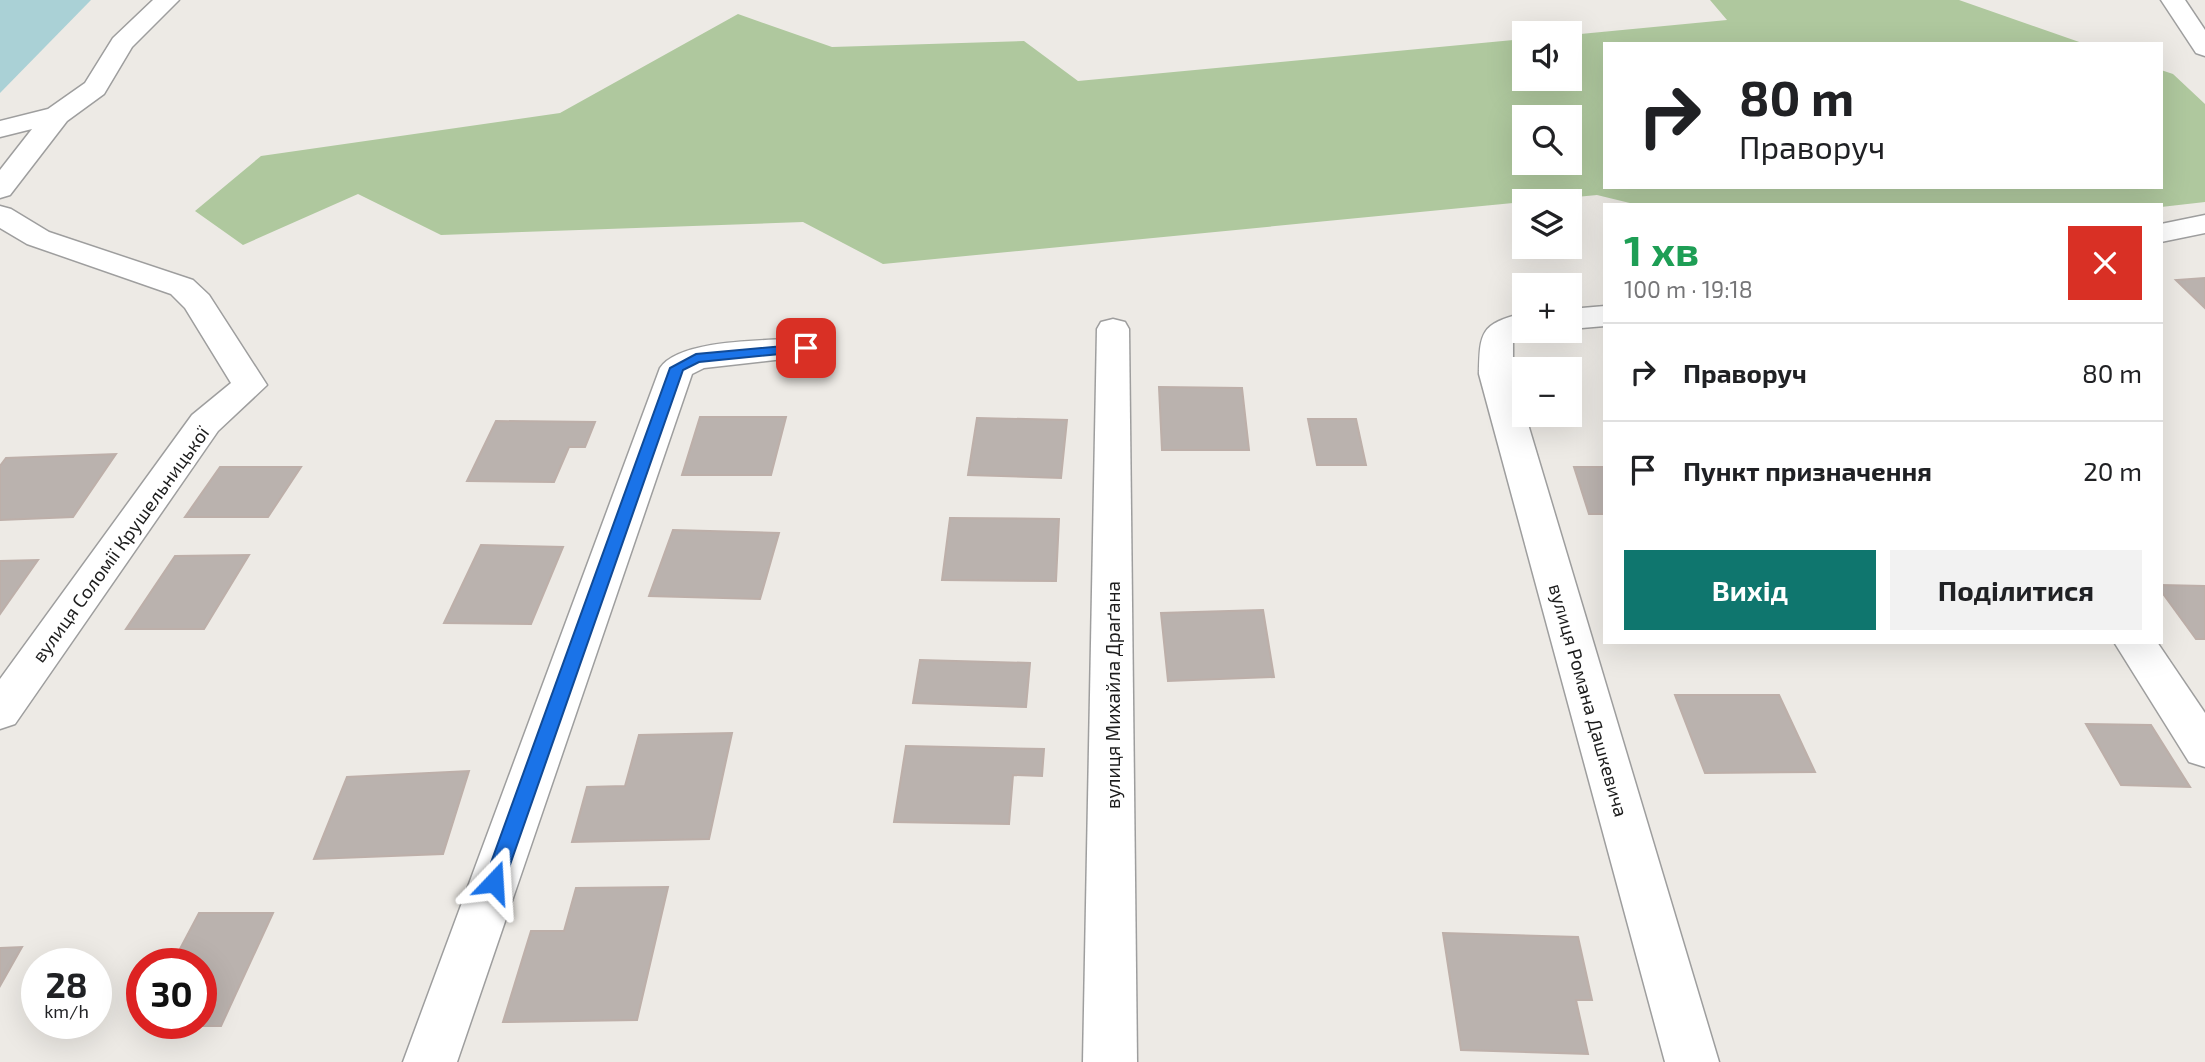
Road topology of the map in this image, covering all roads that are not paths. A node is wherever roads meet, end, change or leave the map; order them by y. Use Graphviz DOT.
graph roads {
  1 [pos="167,0"];
  2 [pos="2173,0"];
  3 [pos="2205,48"];
  4 [pos="57,115"];
  5 [pos="0,129"];
  6 [pos="0,189"];
  7 [pos="0,215"];
  8 [pos="2205,224"];
  9 [pos="2163,233"];
  10 [pos="1603,316"];
  11 [pos="1582,318"];
  12 [pos="1113,329"];
  13 [pos="1510,330"];
  14 [pos="806,348"];
  15 [pos="2136,644"];
  16 [pos="0,712"];
  17 [pos="2205,749"];
  18 [pos="430,1062"];
  19 [pos="1110,1062"];
  20 [pos="1692,1062"];
  1 -- 4 [label="street"];
  2 -- 3 [label="street"];
  4 -- 5 [label="street"];
  4 -- 6 [label="street"];
  7 -- 16 [label="street, вулиця Соломії Крушельницької"];
  8 -- 9 [label="street"];
  10 -- 11 [label="street"];
  12 -- 19 [label="street, вулиця Михайла Драґана"];
  13 -- 20 [label="street, вулиця Романа Дашкевича"];
  14 -- 18 [label="street"];
  15 -- 17 [label="street"];
}
